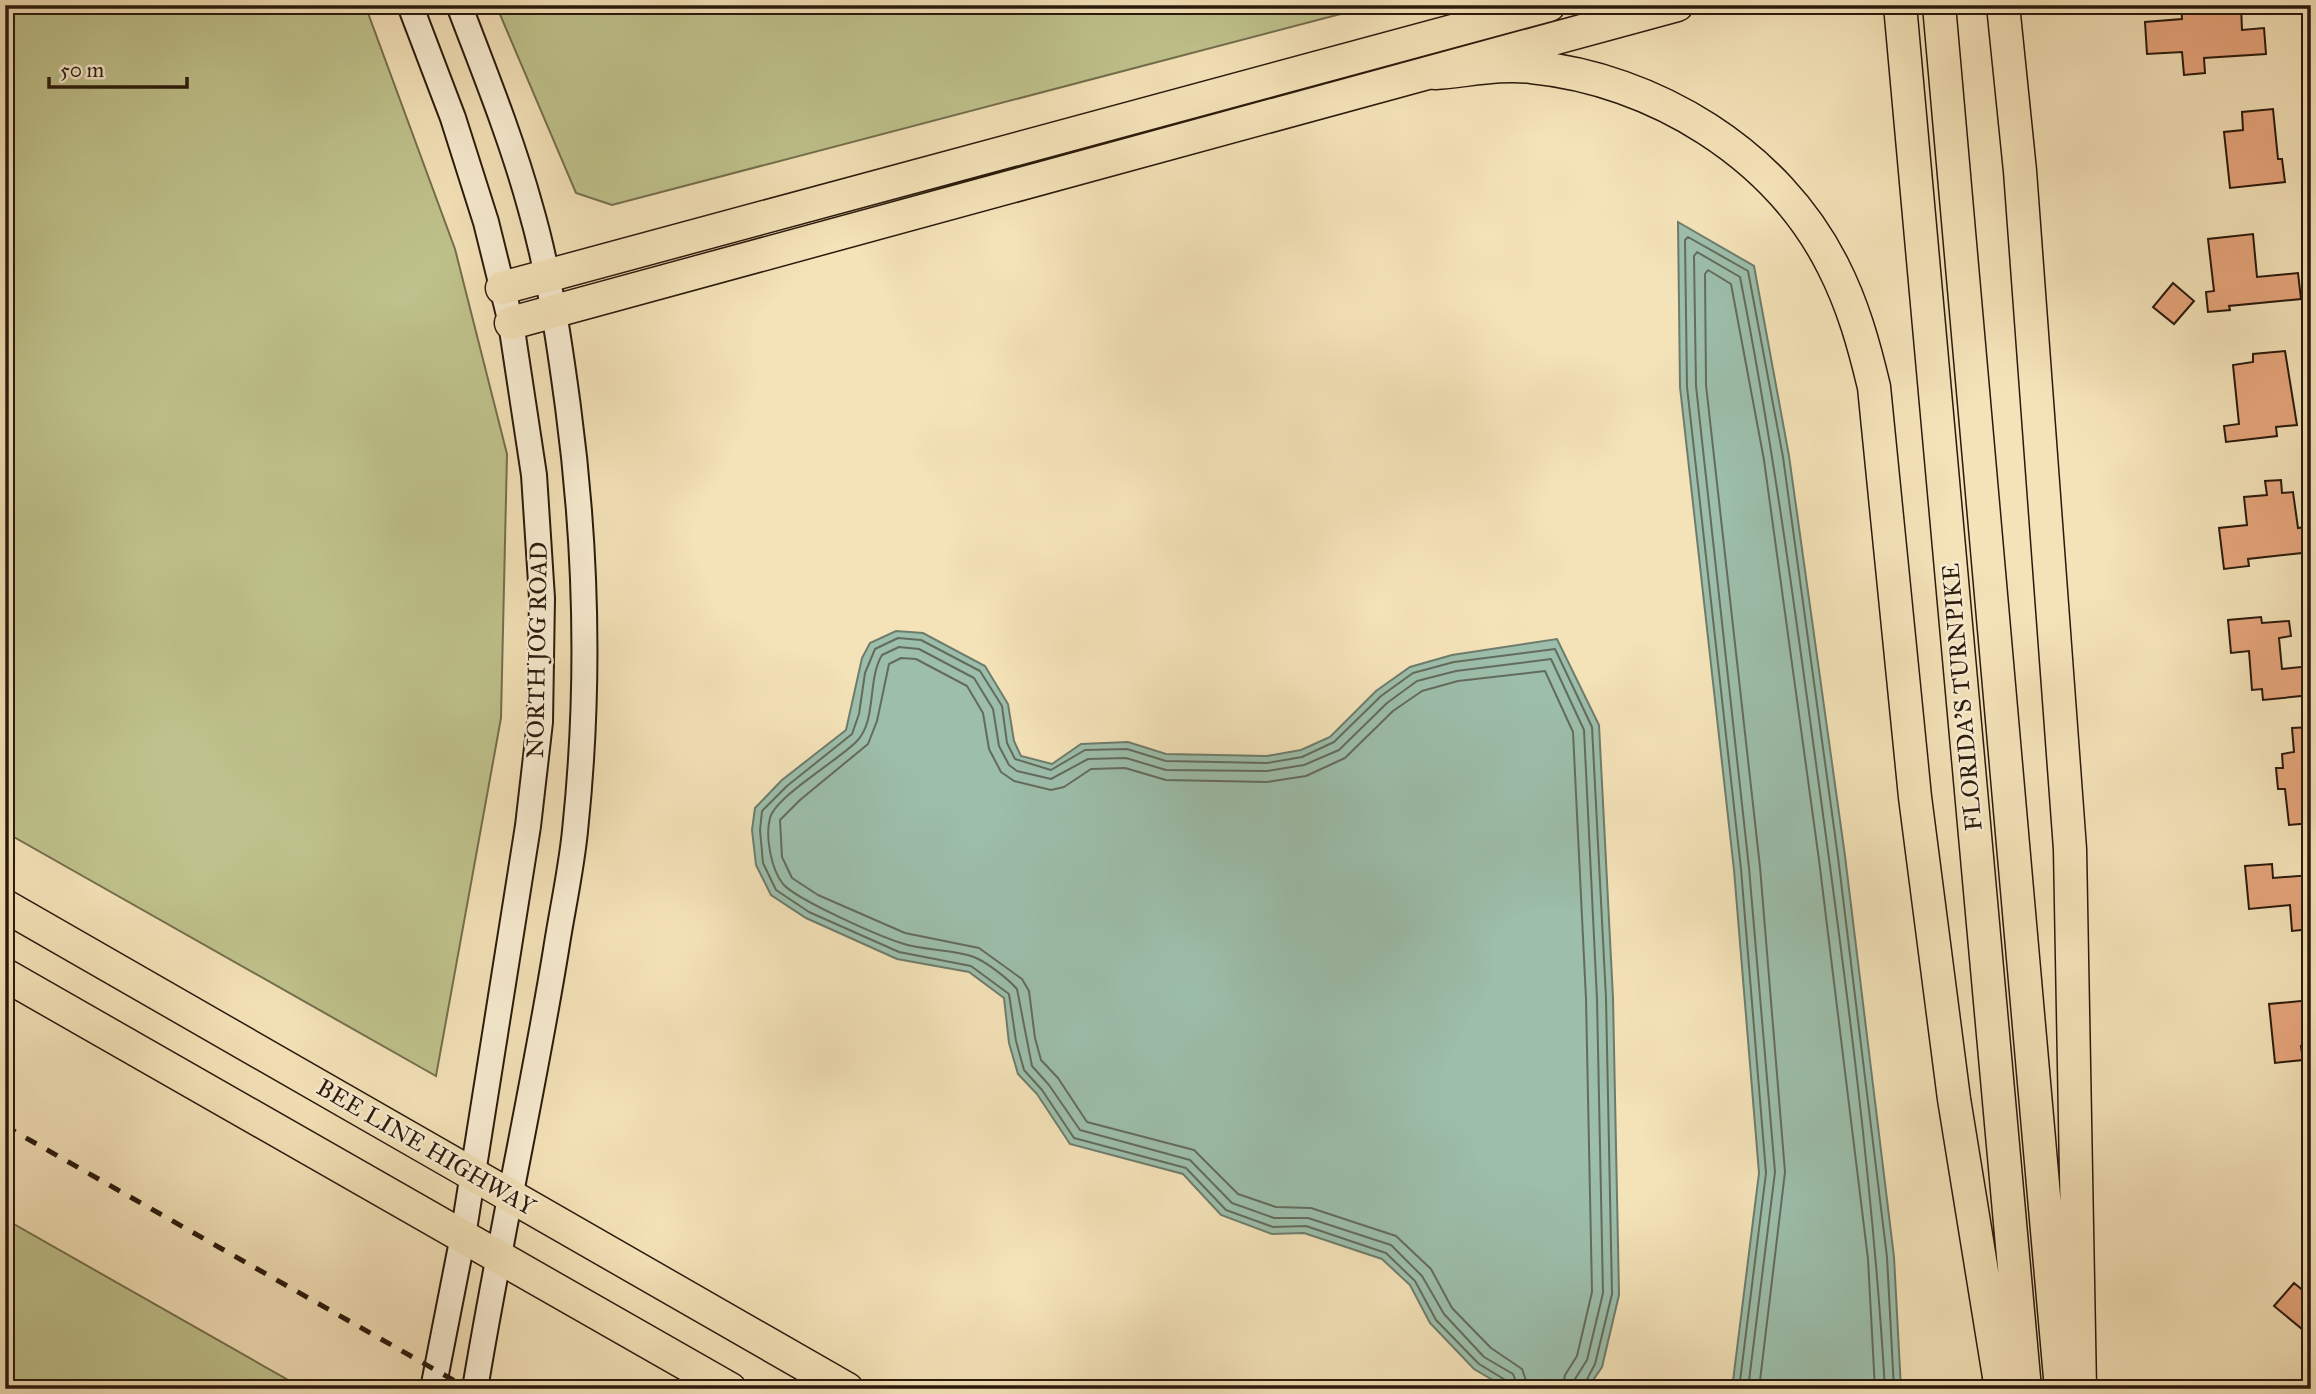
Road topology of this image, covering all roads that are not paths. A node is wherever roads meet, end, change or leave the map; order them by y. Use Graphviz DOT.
graph roads {
  1 [pos="410,5"];
  2 [pos="459,5"];
  3 [pos="1491,5"];
  4 [pos="1549,5"];
  5 [pos="1677,5"];
  6 [pos="1900,5"];
  7 [pos="1939,5"];
  8 [pos="2003,5"];
  9 [pos="1420,38"];
  10 [pos="1435,73"];
  11 [pos="546,276"];
  12 [pos="502,288"];
  13 [pos="554,312"];
  14 [pos="511,323"];
  15 [pos="5,906"];
  16 [pos="5,975"];
  17 [pos="472,1173"];
  18 [pos="510,1196"];
  19 [pos="463,1236"];
  20 [pos="497,1255"];
  21 [pos="433,1389"];
  22 [pos="475,1389"];
  23 [pos="730,1389"];
  24 [pos="847,1389"];
  25 [pos="2001,1389"];
  26 [pos="2025,1389"];
  27 [pos="2061,1389"];
  28 [pos="2080,1389"];
  1 -- 12 [label="main road, NORTH JOG ROAD"];
  2 -- 11 [label="main road, NORTH JOG ROAD"];
  3 -- 9 [label="highway"];
  4 -- 9 [label="highway"];
  5 -- 10 [label="highway"];
  6 -- 26 [label="highway, FLORIDA'S TURNPIKE"];
  7 -- 27 [label="highway, FLORIDA'S TURNPIKE"];
  8 -- 28 [label="highway"];
  9 -- 11 [label="highway"];
  10 -- 13 [label="highway"];
  10 -- 25 [label="highway"];
  11 -- 12 [label="highway"];
  11 -- 13 [label="main road, NORTH JOG ROAD"];
  12 -- 14 [label="main road, NORTH JOG ROAD"];
  13 -- 14 [label="highway"];
  13 -- 18 [label="main road, NORTH JOG ROAD"];
  14 -- 17 [label="main road, NORTH JOG ROAD"];
  15 -- 17 [label="highway, BEE LINE HIGHWAY"];
  16 -- 19 [label="highway"];
  17 -- 18 [label="highway, BEE LINE HIGHWAY"];
  17 -- 19 [label="main road, NORTH JOG ROAD"];
  18 -- 20 [label="main road, NORTH JOG ROAD"];
  18 -- 24 [label="highway, BEE LINE HIGHWAY"];
  19 -- 20 [label="highway"];
  19 -- 21 [label="main road, NORTH JOG ROAD"];
  20 -- 22 [label="main road, NORTH JOG ROAD"];
  20 -- 23 [label="highway"];
}
